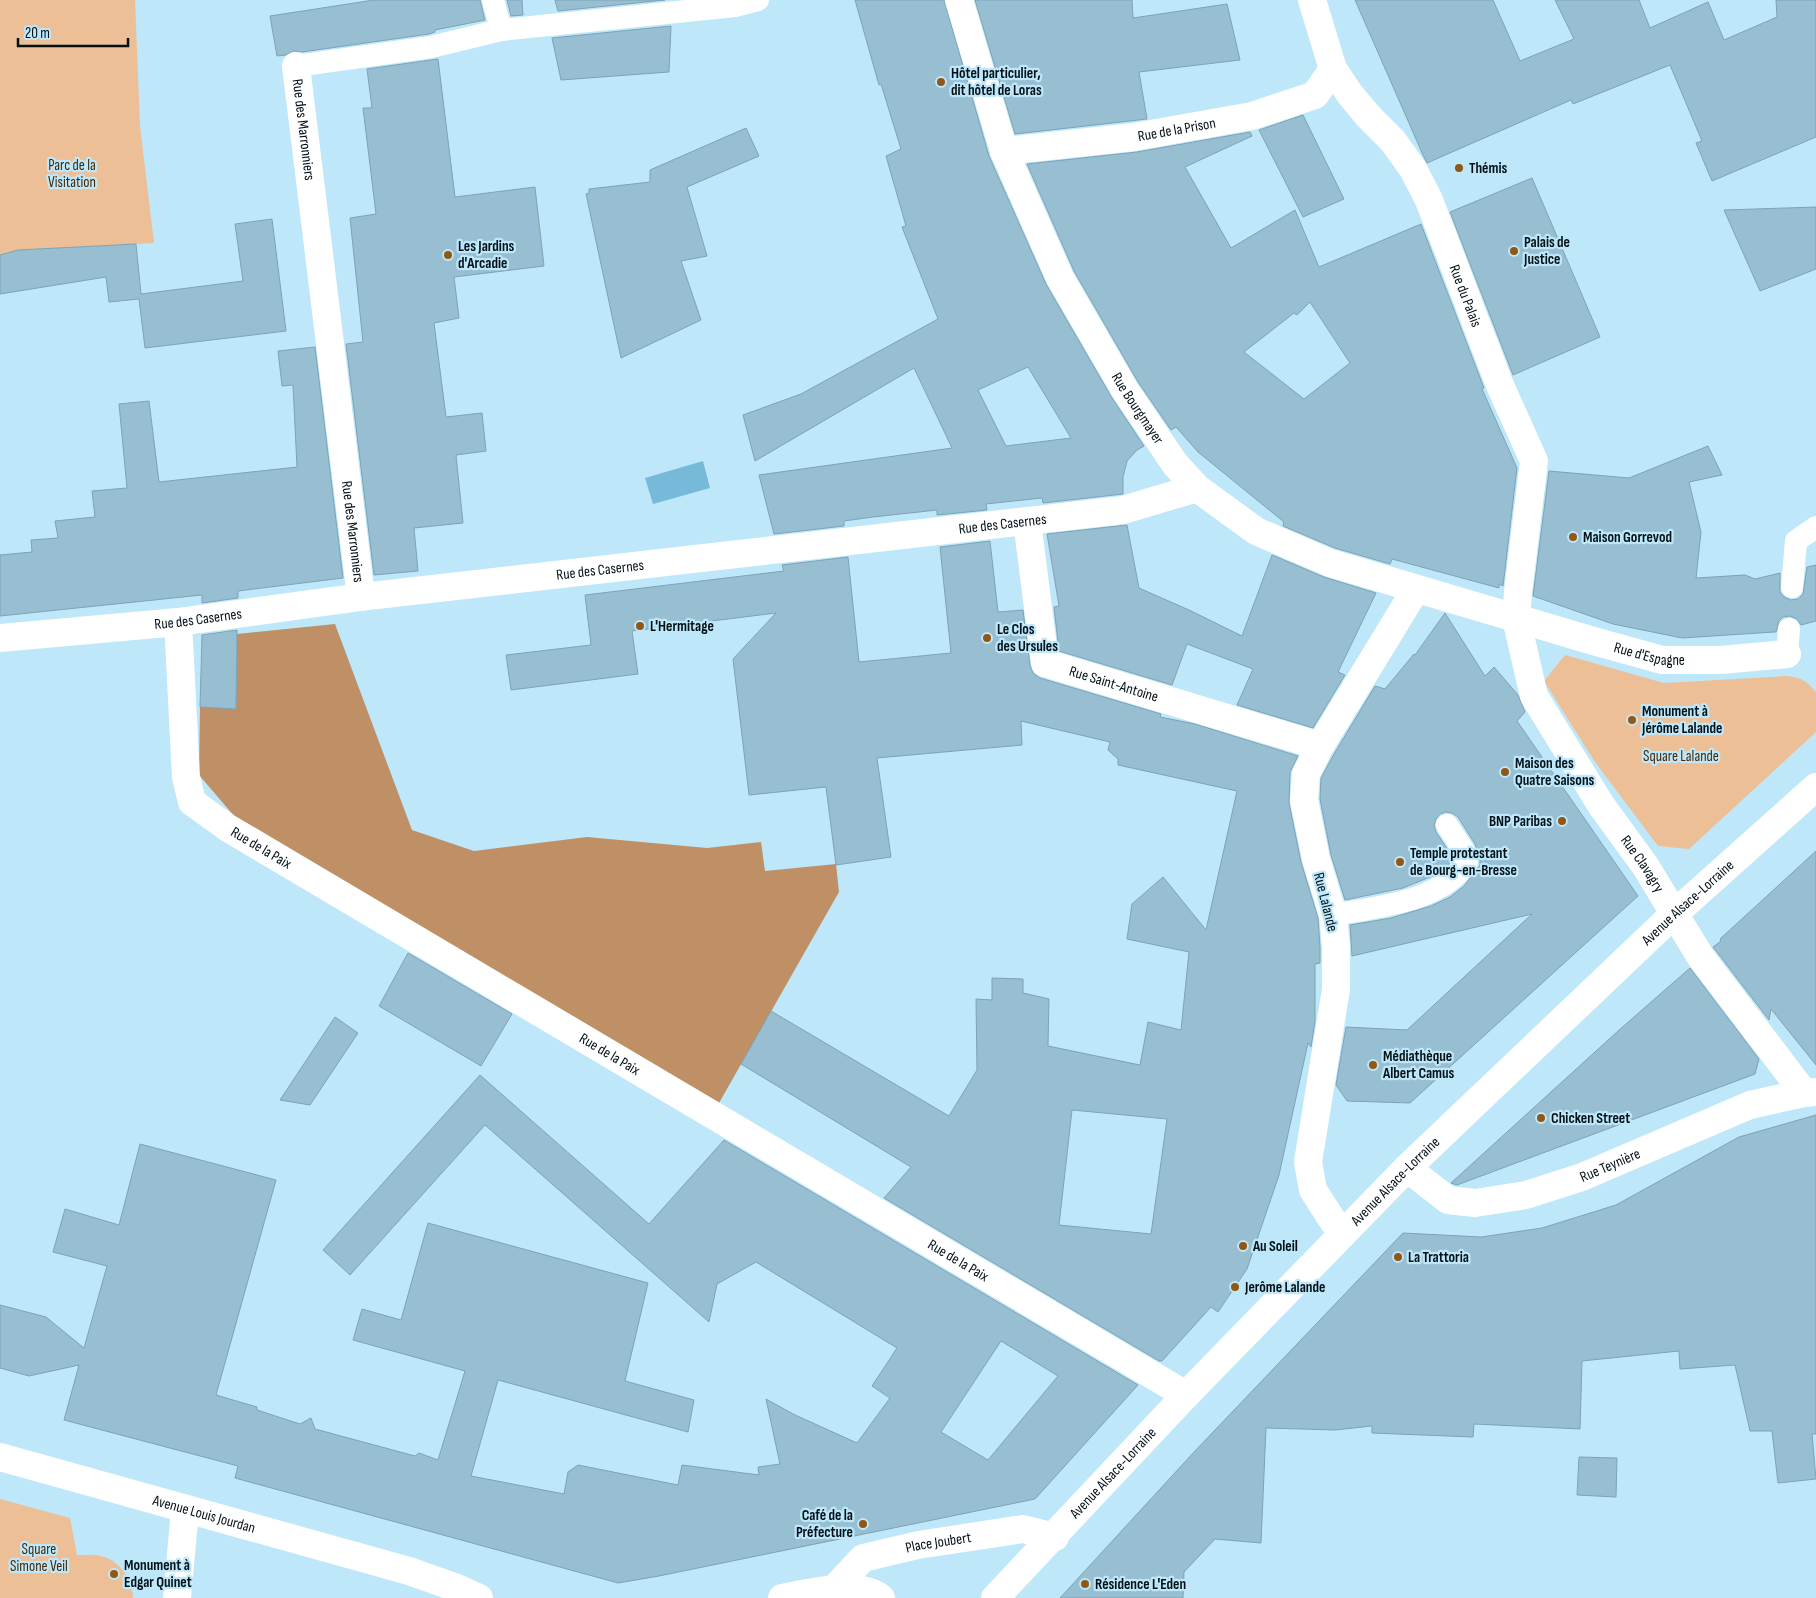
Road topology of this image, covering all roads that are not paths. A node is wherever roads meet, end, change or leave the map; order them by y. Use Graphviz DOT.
graph roads {
  1 [pos="493,0"];
  2 [pos="758,0"];
  3 [pos="959,0"];
  4 [pos="1312,0"];
  5 [pos="501,30"];
  6 [pos="296,66"];
  7 [pos="1333,68"];
  8 [pos="1004,151"];
  9 [pos="1197,488"];
  10 [pos="1027,521"];
  11 [pos="1816,527"];
  12 [pos="1792,587"];
  13 [pos="1416,589"];
  14 [pos="360,597"];
  15 [pos="1516,618"];
  16 [pos="178,622"];
  17 [pos="0,638"];
  18 [pos="1788,641"];
  19 [pos="1320,746"];
  20 [pos="1816,787"];
  21 [pos="1446,825"];
  22 [pos="1674,914"];
  23 [pos="1332,915"];
  24 [pos="1810,1092"];
  25 [pos="1408,1168"];
  26 [pos="1342,1235"];
  27 [pos="1186,1395"];
  28 [pos="0,1456"];
  29 [pos="185,1510"];
  30 [pos="1055,1537"];
  31 [pos="835,1588"];
  32 [pos="177,1598"];
  33 [pos="479,1598"];
  34 [pos="782,1598"];
  35 [pos="881,1598"];
  36 [pos="995,1598"];
  1 -- 5 [label="lane"];
  2 -- 5 [label="lane, Rue des Marronniers"];
  3 -- 8 [label="street, Rue Bourgmayer"];
  4 -- 7 [label="street, Rue du Palais"];
  5 -- 6 [label="lane, Rue des Marronniers"];
  6 -- 14 [label="street, Rue des Marronniers"];
  7 -- 8 [label="street, Rue de la Prison"];
  7 -- 15 [label="street, Rue du Palais"];
  8 -- 9 [label="street, Rue Bourgmayer"];
  9 -- 10 [label="street, Rue des Casernes"];
  9 -- 13 [label="street, Rue Bourgmayer"];
  10 -- 14 [label="street, Rue des Casernes"];
  10 -- 19 [label="street, Rue Saint-Antoine"];
  11 -- 12 [label="lane"];
  13 -- 15 [label="street, Rue Bourgmayer"];
  13 -- 19 [label="street, Rue Lalande"];
  14 -- 16 [label="street, Rue des Casernes"];
  15 -- 18 [label="street, Rue d'Espagne"];
  15 -- 22 [label="street, Rue Clavagry"];
  16 -- 17 [label="street, Rue des Casernes"];
  16 -- 27 [label="street, Rue de la Paix"];
  19 -- 23 [label="street, Rue Lalande"];
  20 -- 22 [label="street, Avenue Alsace-Lorraine"];
  21 -- 23 [label="lane"];
  22 -- 24 [label="street, Rue Clavagry"];
  22 -- 25 [label="street, Avenue Alsace-Lorraine"];
  23 -- 26 [label="street, Rue Lalande"];
  24 -- 25 [label="street, Rue Teynière"];
  25 -- 26 [label="street, Avenue Alsace-Lorraine"];
  26 -- 27 [label="street, Avenue Alsace-Lorraine"];
  27 -- 30 [label="street, Avenue Alsace-Lorraine"];
  28 -- 29 [label="street, Avenue Louis Jourdan"];
  29 -- 32 [label="street"];
  29 -- 33 [label="street, Avenue Louis Jourdan"];
  30 -- 31 [label="street, Place Joubert"];
  30 -- 36 [label="street, Avenue Alsace-Lorraine"];
  31 -- 34 [label="street"];
  31 -- 35 [label="street"];
}
